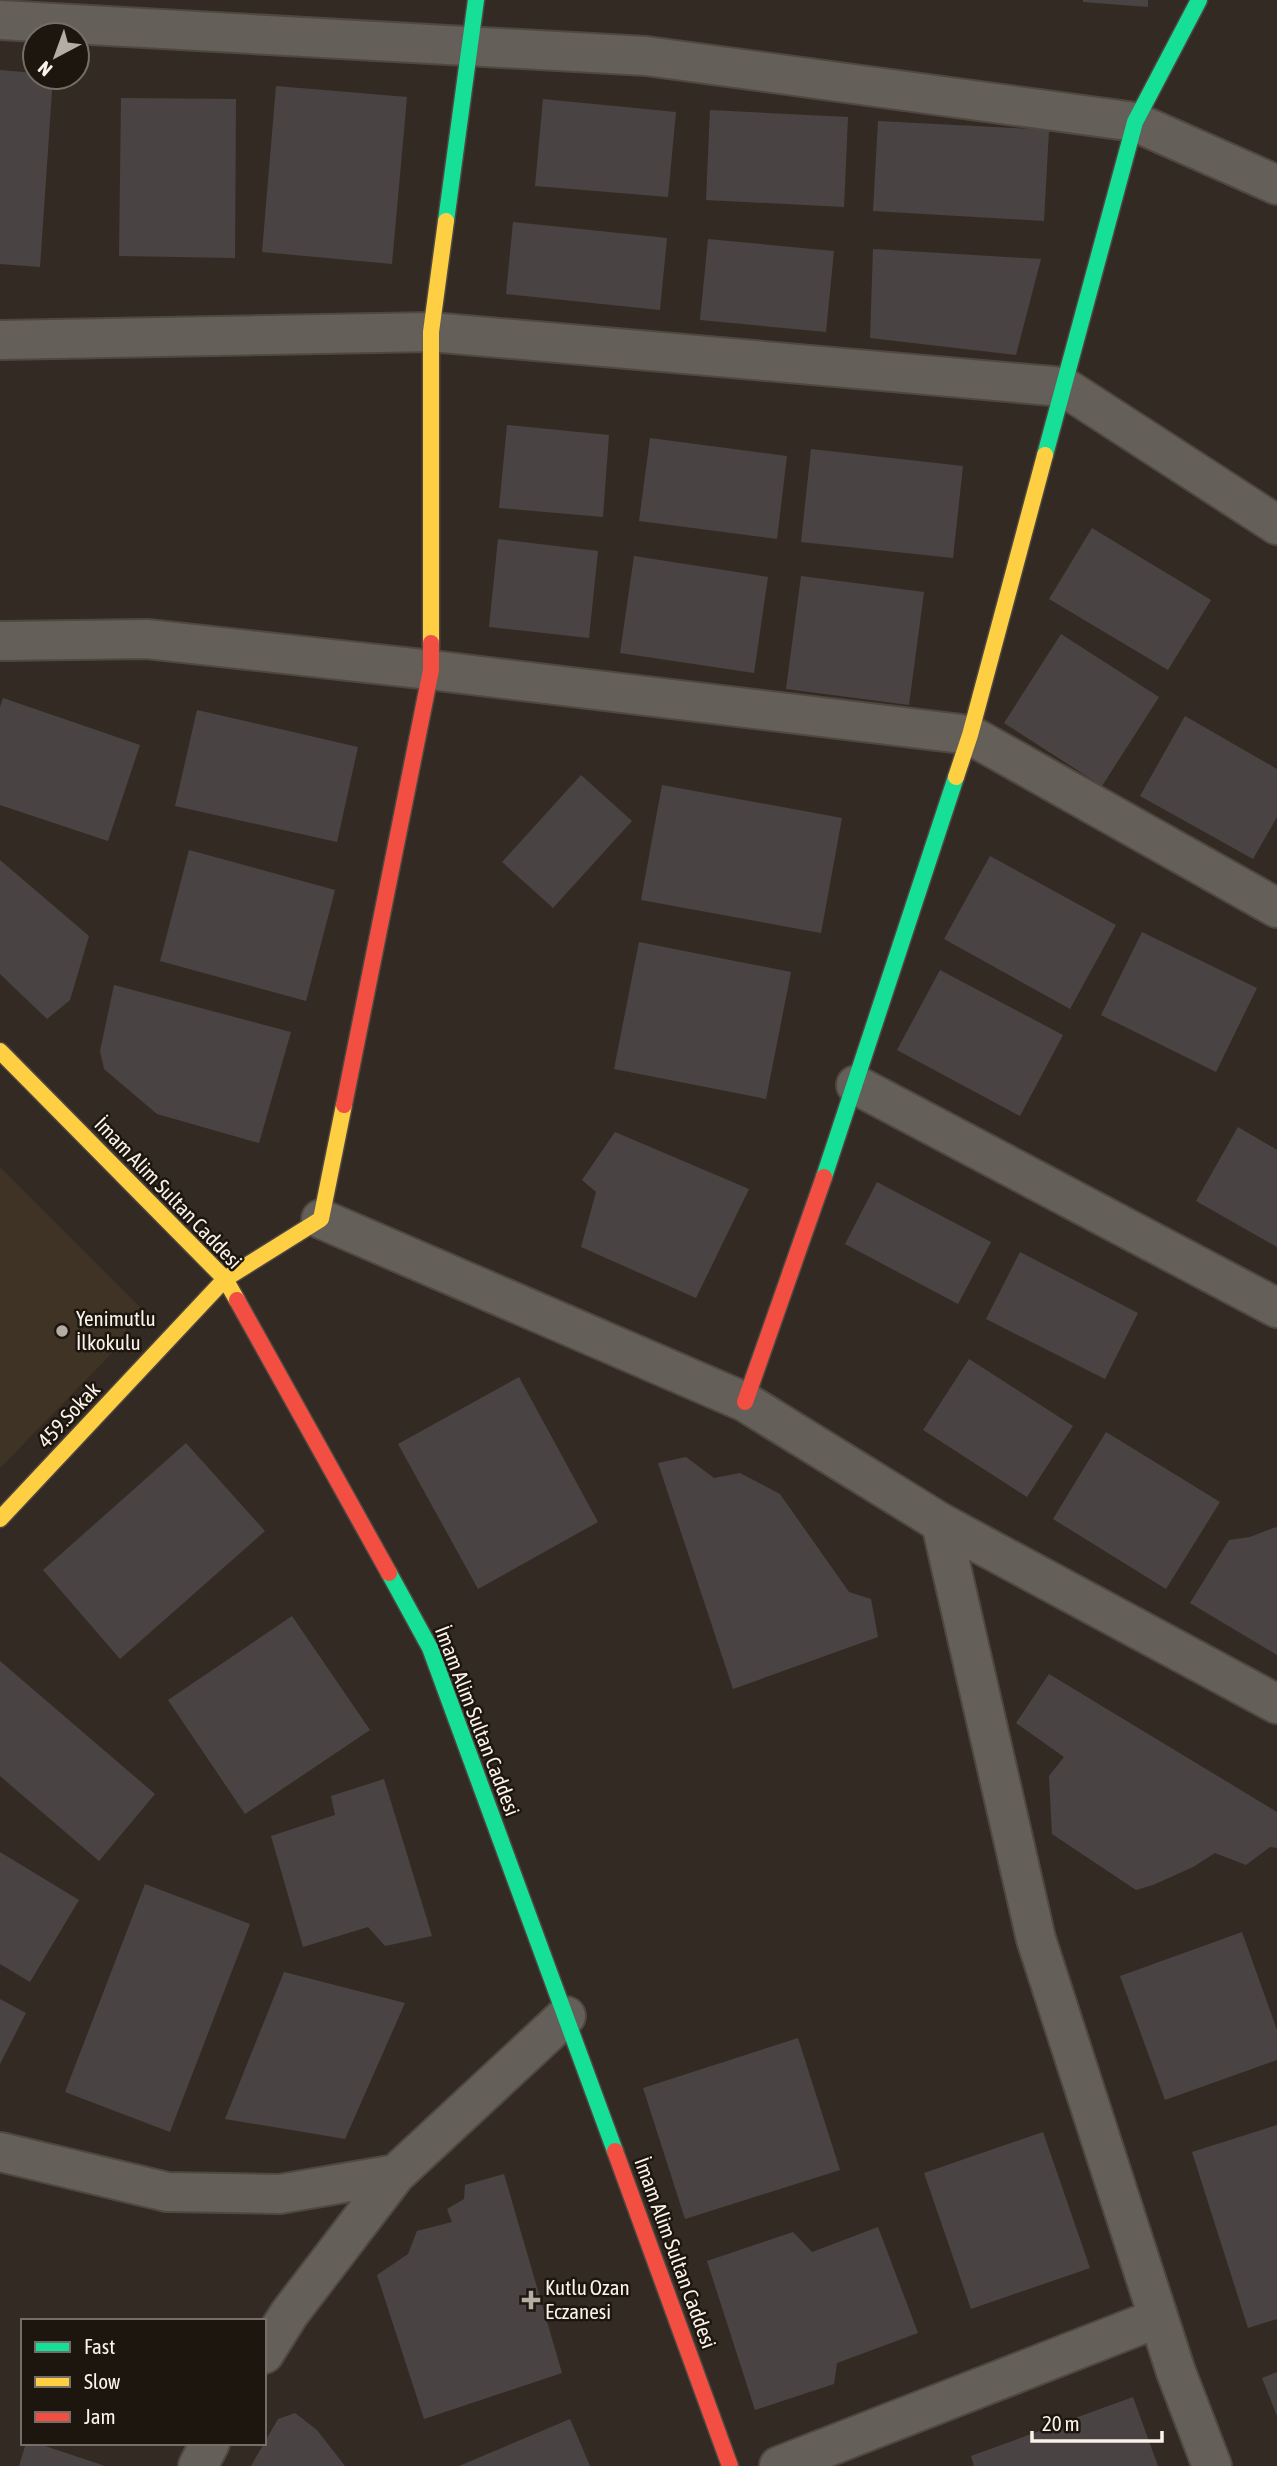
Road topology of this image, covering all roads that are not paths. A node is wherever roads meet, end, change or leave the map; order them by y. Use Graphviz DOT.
graph roads {
  1 [pos="475,0"];
  2 [pos="1199,0"];
  3 [pos="0,20"];
  4 [pos="471,46"];
  5 [pos="1135,122"];
  6 [pos="1277,185"];
  7 [pos="431,332"];
  8 [pos="0,340"];
  9 [pos="1064,387"];
  10 [pos="1277,525"];
  11 [pos="0,641"];
  12 [pos="431,670"];
  13 [pos="970,735"];
  14 [pos="1277,908"];
  15 [pos="0,1051"];
  16 [pos="856,1084"];
  17 [pos="321,1219"];
  18 [pos="225,1279"];
  19 [pos="1277,1308"];
  20 [pos="746,1402"];
  21 [pos="0,1519"];
  22 [pos="941,1523"];
  23 [pos="1277,1704"];
  24 [pos="566,2016"];
  25 [pos="0,2151"];
  26 [pos="396,2174"];
  27 [pos="1158,2318"];
  28 [pos="266,2351"];
  29 [pos="209,2445"];
  30 [pos="198,2466"];
  31 [pos="730,2466"];
  32 [pos="779,2466"];
  33 [pos="1212,2466"];
  1 -- 4 [label="street"];
  2 -- 5 [label="street"];
  3 -- 4 [label="street"];
  4 -- 5 [label="street"];
  4 -- 7 [label="street"];
  5 -- 6 [label="street"];
  5 -- 9 [label="street"];
  7 -- 8 [label="street"];
  7 -- 9 [label="street"];
  7 -- 12 [label="street"];
  9 -- 10 [label="street"];
  9 -- 13 [label="street"];
  11 -- 12 [label="street"];
  12 -- 13 [label="street"];
  12 -- 17 [label="street"];
  13 -- 14 [label="street"];
  13 -- 16 [label="street"];
  15 -- 18 [label="street, İmam Alim Sultan Caddesi"];
  16 -- 19 [label="street"];
  16 -- 20 [label="street"];
  17 -- 18 [label="street, 459.Sokak"];
  17 -- 20 [label="street"];
  18 -- 21 [label="street, 459.Sokak"];
  18 -- 24 [label="street, İmam Alim Sultan Caddesi"];
  20 -- 22 [label="street"];
  22 -- 23 [label="street"];
  22 -- 27 [label="street"];
  24 -- 26 [label="street"];
  24 -- 31 [label="street, İmam Alim Sultan Caddesi"];
  25 -- 26 [label="street"];
  26 -- 28 [label="street"];
  27 -- 32 [label="street"];
  27 -- 33 [label="street"];
  29 -- 30 [label="street"];
}
